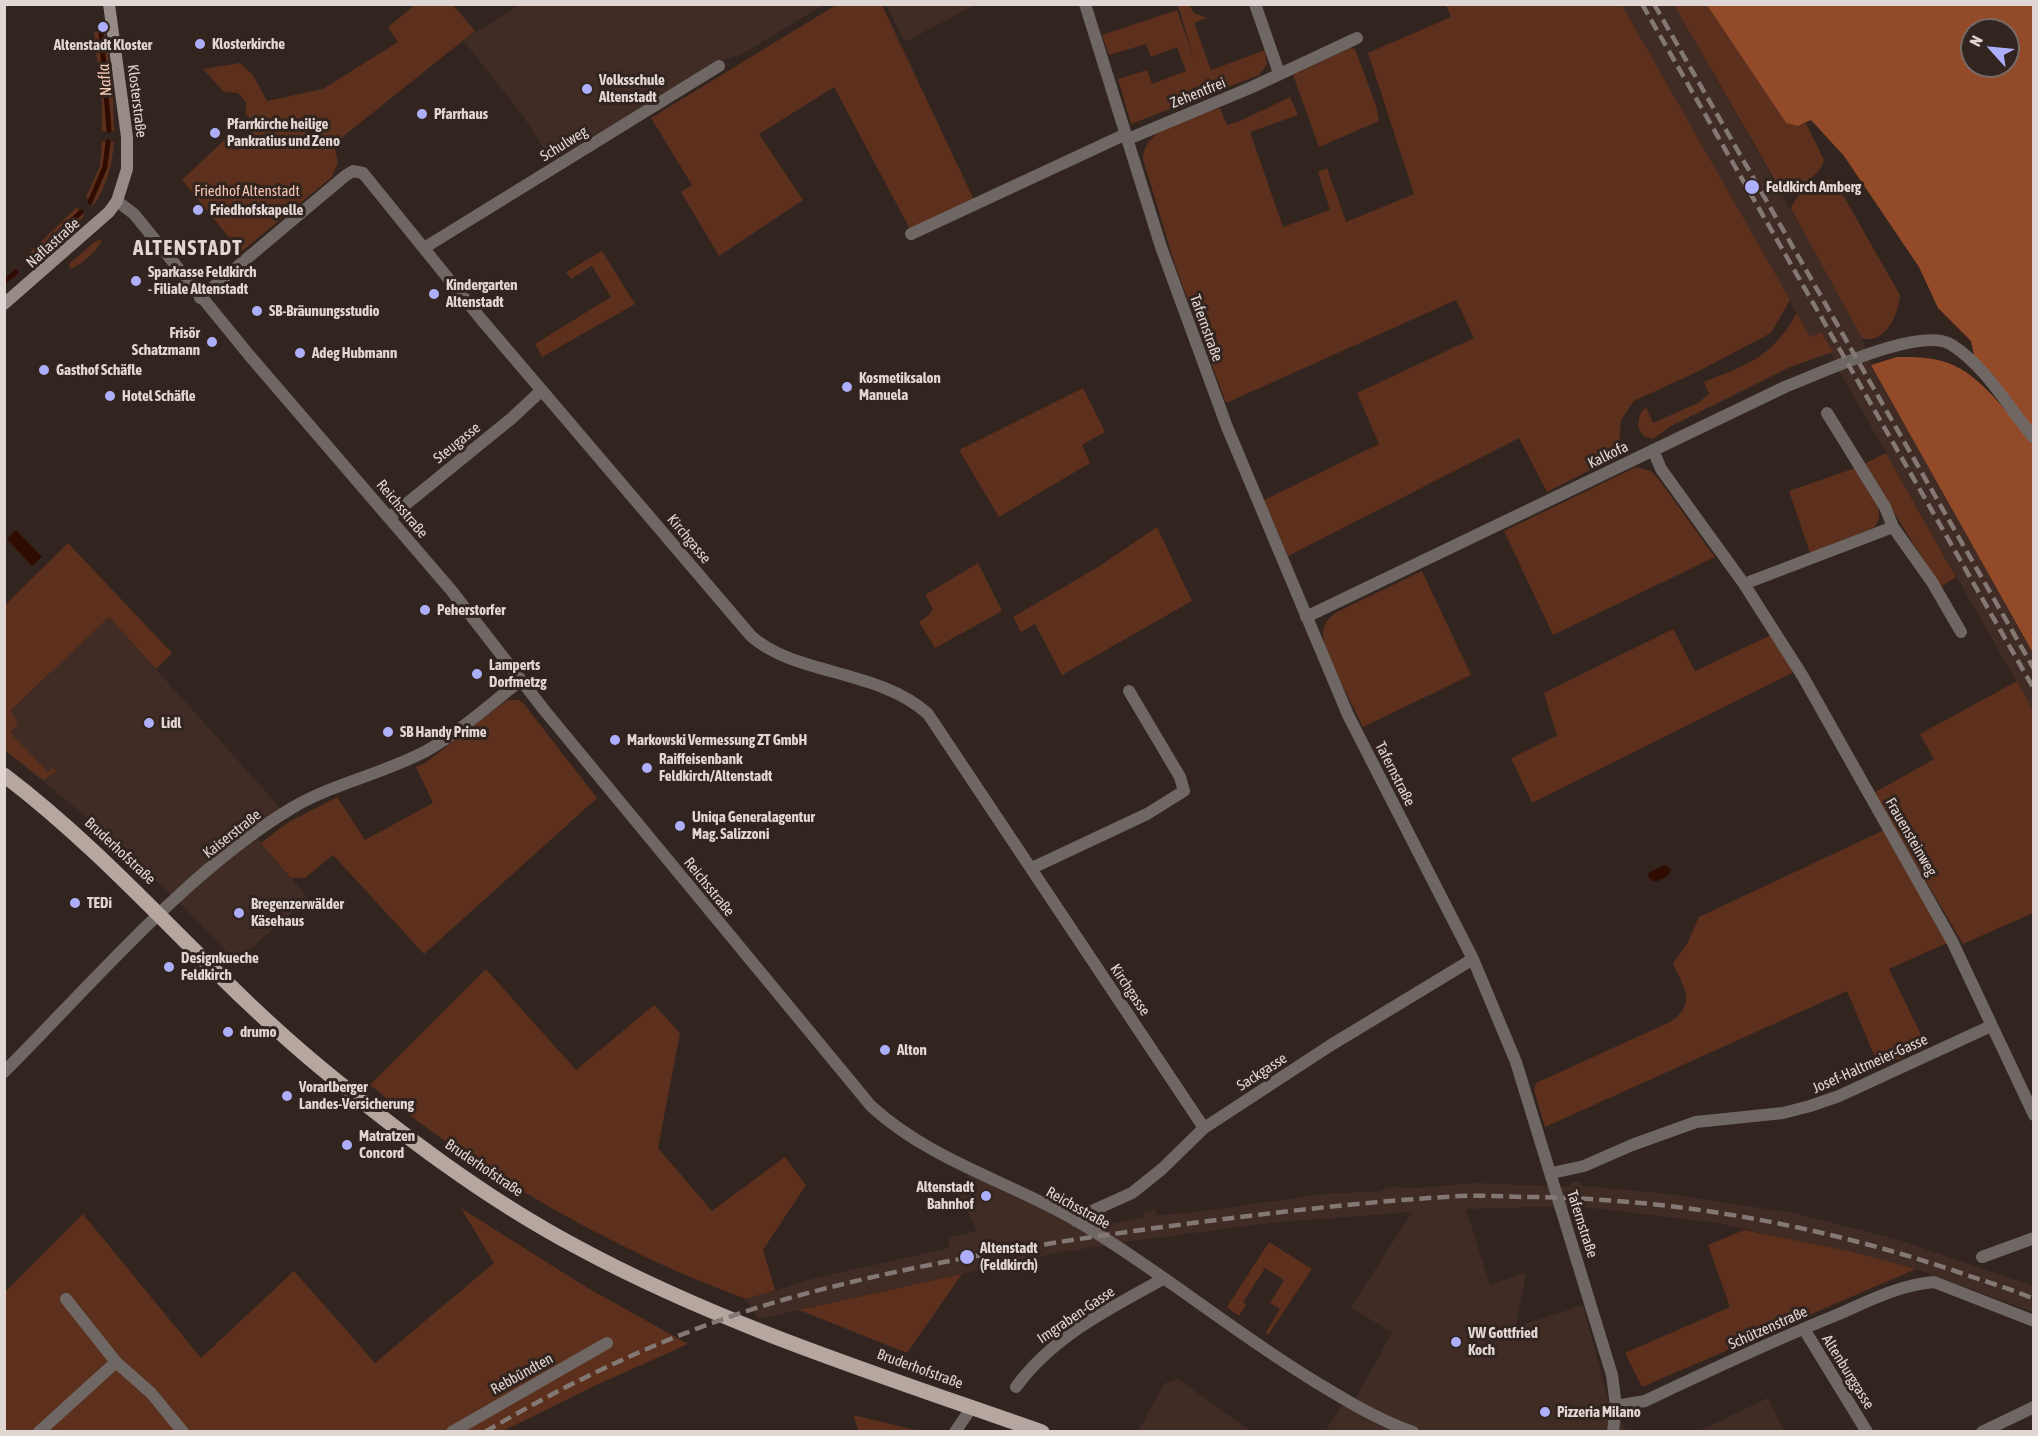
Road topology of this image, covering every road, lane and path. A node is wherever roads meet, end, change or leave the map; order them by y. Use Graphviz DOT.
graph roads {
  1 [pos="109,4"];
  2 [pos="1085,4"];
  3 [pos="1255,4"];
  4 [pos="1357,38"];
  5 [pos="719,66"];
  6 [pos="1279,73"];
  7 [pos="1127,136"];
  8 [pos="117,201"];
  9 [pos="911,234"];
  10 [pos="424,248"];
  11 [pos="201,298"];
  12 [pos="4,304"];
  13 [pos="542,390"];
  14 [pos="1827,413"];
  15 [pos="2034,438"];
  16 [pos="1653,450"];
  17 [pos="389,518"];
  18 [pos="1893,527"];
  19 [pos="1744,584"];
  20 [pos="1306,617"];
  21 [pos="1961,632"];
  22 [pos="521,680"];
  23 [pos="1129,691"];
  24 [pos="4,776"];
  25 [pos="1032,868"];
  26 [pos="161,914"];
  27 [pos="1473,959"];
  28 [pos="1991,1026"];
  29 [pos="4,1072"];
  30 [pos="2034,1114"];
  31 [pos="1204,1128"];
  32 [pos="1552,1173"];
  33 [pos="1076,1221"];
  34 [pos="2034,1238"];
  35 [pos="1982,1257"];
  36 [pos="1163,1279"];
  37 [pos="66,1299"];
  38 [pos="2034,1321"];
  39 [pos="1804,1329"];
  40 [pos="607,1343"];
  41 [pos="116,1362"];
  42 [pos="1016,1387"];
  43 [pos="1616,1406"];
  44 [pos="972,1407"];
  45 [pos="2034,1407"];
  46 [pos="39,1431"];
  47 [pos="183,1431"];
  48 [pos="452,1431"];
  49 [pos="955,1431"];
  50 [pos="1042,1431"];
  51 [pos="1413,1431"];
  52 [pos="1613,1431"];
  53 [pos="1867,1431"];
  54 [pos="1982,1431"];
  1 -- 8 [label="main road, Klosterstraße"];
  2 -- 7 [label="street, Tafernstraße"];
  3 -- 6 [label="street"];
  4 -- 6 [label="street, Zehentfrei"];
  5 -- 10 [label="street, Schulweg"];
  6 -- 7 [label="street, Zehentfrei"];
  7 -- 9 [label="street"];
  7 -- 20 [label="street, Tafernstraße"];
  8 -- 11 [label="street, Reichsstraße"];
  8 -- 12 [label="main road, Naflastraße"];
  10 -- 11 [label="street, Kirchgasse"];
  10 -- 13 [label="street, Kirchgasse"];
  11 -- 17 [label="street, Reichsstraße"];
  13 -- 17 [label="street, Steugasse"];
  13 -- 25 [label="street, Kirchgasse"];
  14 -- 18 [label="street"];
  15 -- 16 [label="street, Kalkofa"];
  16 -- 19 [label="street, Frauensteinweg"];
  16 -- 20 [label="street, Kalkofa"];
  17 -- 22 [label="street, Reichsstraße"];
  18 -- 19 [label="street"];
  18 -- 21 [label="street"];
  19 -- 28 [label="street, Frauensteinweg"];
  20 -- 27 [label="street, Tafernstraße"];
  22 -- 26 [label="street, Kaiserstraße"];
  22 -- 33 [label="street, Reichsstraße"];
  23 -- 25 [label="street"];
  24 -- 26 [label="main road, Bruderhofstraße"];
  25 -- 31 [label="street, Kirchgasse"];
  26 -- 29 [label="street, Kaiserstraße"];
  26 -- 44 [label="main road, Bruderhofstraße"];
  27 -- 31 [label="street, Sackgasse"];
  27 -- 32 [label="street, Tafernstraße"];
  28 -- 30 [label="street, Frauensteinweg"];
  28 -- 32 [label="street, Josef-Haltmeier-Gasse"];
  31 -- 33 [label="street, Sackgasse"];
  32 -- 43 [label="street, Tafernstraße"];
  33 -- 36 [label="street, Reichsstraße"];
  34 -- 35 [label="street"];
  36 -- 42 [label="street, Imgraben-Gasse"];
  36 -- 51 [label="street, Reichsstraße"];
  37 -- 41 [label="street"];
  38 -- 39 [label="street, Schützenstraße"];
  39 -- 43 [label="street, Schützenstraße"];
  39 -- 53 [label="street, Altenburggasse"];
  40 -- 48 [label="street, Rebbündten"];
  41 -- 46 [label="street"];
  41 -- 47 [label="street"];
  43 -- 52 [label="street, Tafernstraße"];
  44 -- 49 [label="street"];
  44 -- 50 [label="main road, Bruderhofstraße"];
  45 -- 54 [label="street"];
}
